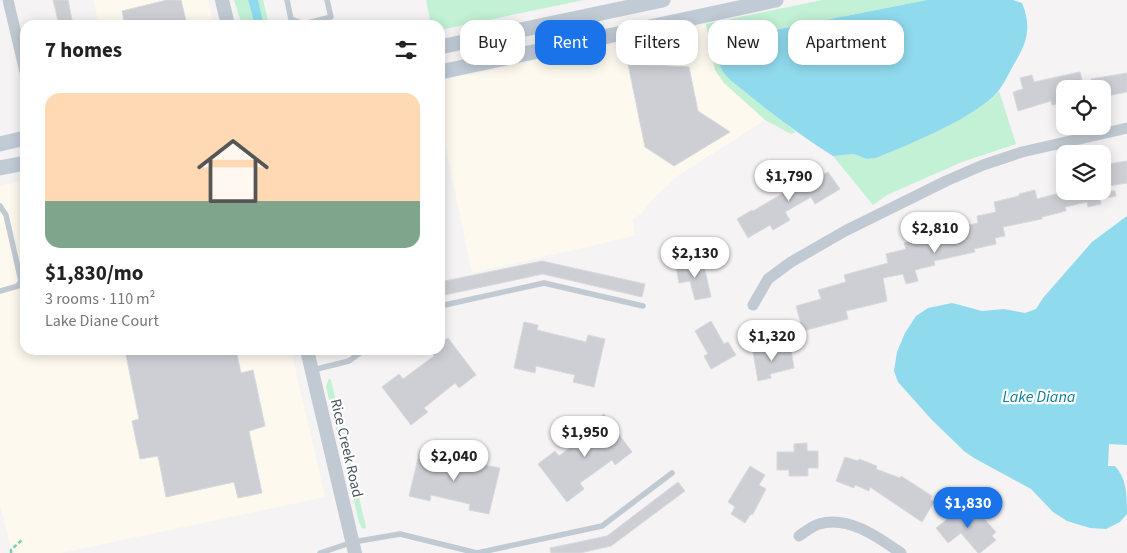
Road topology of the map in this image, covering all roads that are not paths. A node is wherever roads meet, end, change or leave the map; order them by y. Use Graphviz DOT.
graph roads {
  1 [pos="8,0"];
  2 [pos="222,0"];
  3 [pos="287,0"];
  4 [pos="327,0"];
  5 [pos="663,0"];
  6 [pos="776,0"];
  7 [pos="227,20"];
  8 [pos="294,20"];
  9 [pos="319,20"];
  10 [pos="445,46"];
  11 [pos="20,51"];
  12 [pos="445,71"];
  13 [pos="1127,128"];
  14 [pos="20,139"];
  15 [pos="0,144"];
  16 [pos="20,164"];
  17 [pos="0,168"];
  18 [pos="0,206"];
  19 [pos="20,277"];
  20 [pos="20,283"];
  21 [pos="0,291"];
  22 [pos="445,305"];
  23 [pos="753,305"];
  24 [pos="643,306"];
  25 [pos="308,355"];
  26 [pos="357,355"];
  27 [pos="312,371"];
  28 [pos="672,472"];
  29 [pos="799,536"];
  30 [pos="354,547"];
  31 [pos="320,553"];
  32 [pos="901,553"];
  1 -- 11 [label="street"];
  2 -- 7 [label="street"];
  3 -- 8 [label="lane"];
  4 -- 9 [label="lane"];
  5 -- 10 [label="main road"];
  6 -- 12 [label="main road"];
  13 -- 23 [label="street"];
  14 -- 15 [label="main road"];
  16 -- 17 [label="main road"];
  18 -- 19 [label="lane"];
  20 -- 21 [label="lane"];
  22 -- 24 [label="lane"];
  25 -- 27 [label="street, Rice Creek Road"];
  26 -- 27 [label="lane"];
  27 -- 30 [label="street, Rice Creek Road"];
  28 -- 30 [label="lane"];
  29 -- 32 [label="street"];
  30 -- 31 [label="lane"];
}
